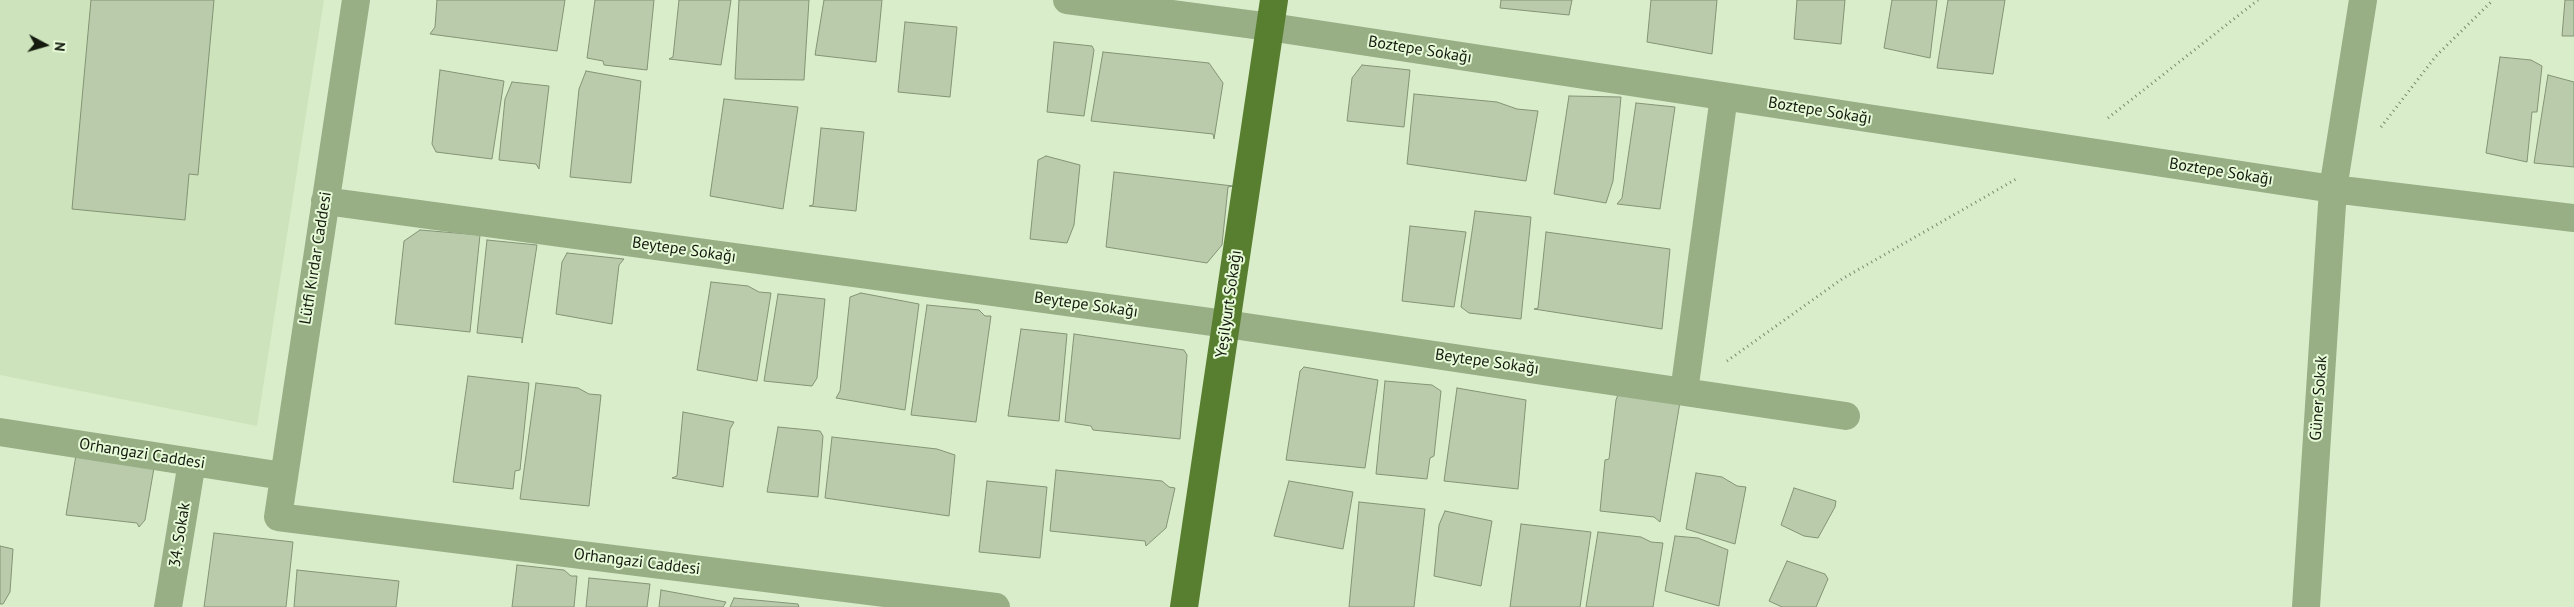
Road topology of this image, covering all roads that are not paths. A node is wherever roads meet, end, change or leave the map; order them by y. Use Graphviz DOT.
graph roads {
  1 [pos="356,0"];
  2 [pos="1067,0"];
  3 [pos="1274,0"];
  4 [pos="2363,0"];
  5 [pos="1270,27"];
  6 [pos="1724,96"];
  7 [pos="2333,189"];
  8 [pos="325,201"];
  9 [pos="2574,218"];
  10 [pos="1226,324"];
  11 [pos="1684,392"];
  12 [pos="1846,416"];
  13 [pos="0,432"];
  14 [pos="192,462"];
  15 [pos="283,476"];
  16 [pos="278,517"];
  17 [pos="168,607"];
  18 [pos="996,607"];
  19 [pos="1184,607"];
  20 [pos="2306,607"];
  1 -- 8 [label="street, Lütfi Kırdar Caddesi"];
  2 -- 5 [label="street, Boztepe Sokağı"];
  3 -- 5 [label="main road, Yeşilyurt Sokağı"];
  4 -- 7 [label="street, Güner Sokak"];
  5 -- 6 [label="street, Boztepe Sokağı"];
  5 -- 10 [label="main road, Yeşilyurt Sokağı"];
  6 -- 7 [label="street, Boztepe Sokağı"];
  6 -- 11 [label="street"];
  7 -- 9 [label="street, Boztepe Sokağı"];
  7 -- 20 [label="street, Güner Sokak"];
  8 -- 10 [label="street, Beytepe Sokağı"];
  8 -- 15 [label="street, Lütfi Kırdar Caddesi"];
  10 -- 11 [label="street, Beytepe Sokağı"];
  10 -- 19 [label="main road, Yeşilyurt Sokağı"];
  11 -- 12 [label="street, Beytepe Sokağı"];
  13 -- 14 [label="street, Orhangazi Caddesi"];
  14 -- 15 [label="street, Orhangazi Caddesi"];
  14 -- 17 [label="street, 34. Sokak"];
  15 -- 16 [label="street, Lütfi Kırdar Caddesi"];
  16 -- 18 [label="street, Orhangazi Caddesi"];
}
